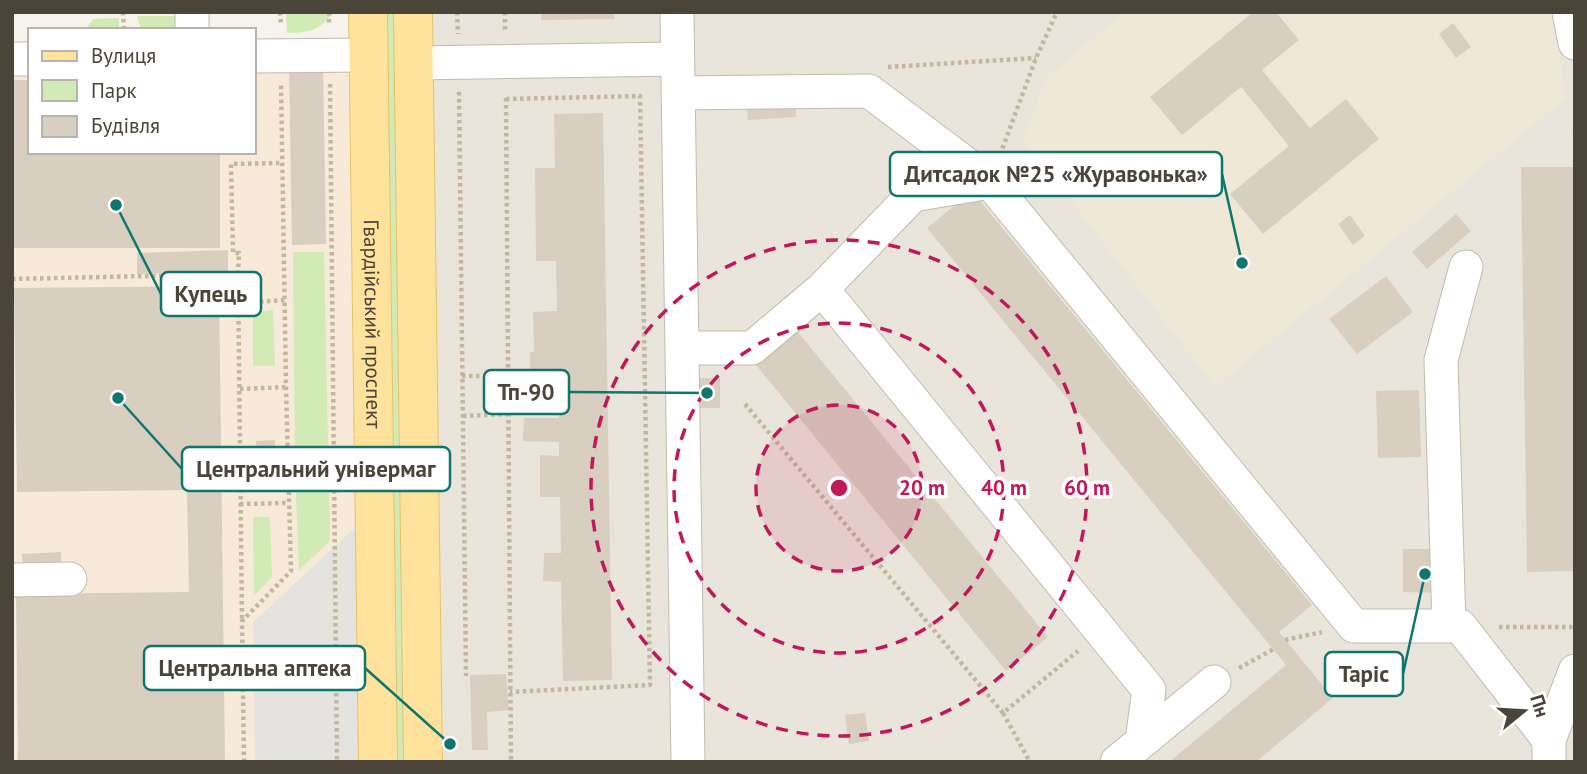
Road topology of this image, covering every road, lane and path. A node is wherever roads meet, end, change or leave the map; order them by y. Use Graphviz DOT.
graph roads {
  1 [pos="281,12"];
  2 [pos="329,12"];
  3 [pos="368,12"];
  4 [pos="413,12"];
  5 [pos="457,12"];
  6 [pos="505,12"];
  7 [pos="677,12"];
  8 [pos="1057,12"];
  9 [pos="1569,12"];
  10 [pos="1575,43"];
  11 [pos="369,55"];
  12 [pos="267,56"];
  13 [pos="329,56"];
  14 [pos="677,60"];
  15 [pos="505,62"];
  16 [pos="458,63"];
  17 [pos="414,64"];
  18 [pos="678,93"];
  19 [pos="506,99"];
  20 [pos="282,163"];
  21 [pos="990,182"];
  22 [pos="1466,267"];
  23 [pos="239,274"];
  24 [pos="12,278"];
  25 [pos="822,289"];
  26 [pos="285,300"];
  27 [pos="239,303"];
  28 [pos="682,348"];
  29 [pos="462,376"];
  30 [pos="508,376"];
  31 [pos="286,387"];
  32 [pos="240,389"];
  33 [pos="745,404"];
  34 [pos="508,414"];
  35 [pos="463,416"];
  36 [pos="289,503"];
  37 [pos="240,504"];
  38 [pos="70,579"];
  39 [pos="12,580"];
  40 [pos="242,621"];
  41 [pos="1454,626"];
  42 [pos="1575,627"];
  43 [pos="1102,632"];
  44 [pos="1273,649"];
  45 [pos="1575,671"];
  46 [pos="467,676"];
  47 [pos="1214,682"];
  48 [pos="510,692"];
  49 [pos="1003,713"];
  50 [pos="1130,751"];
  51 [pos="1549,751"];
  52 [pos="244,762"];
  53 [pos="337,762"];
  54 [pos="378,762"];
  55 [pos="423,762"];
  56 [pos="511,762"];
  57 [pos="688,762"];
  58 [pos="1030,762"];
  1 -- 12 [label="path"];
  2 -- 13 [label="path"];
  3 -- 11 [label="main road, Гвардійський проспект"];
  4 -- 17 [label="main road, Гвардійський проспект"];
  5 -- 16 [label="path"];
  6 -- 15 [label="path"];
  7 -- 14 [label="lane"];
  8 -- 21 [label="path"];
  9 -- 10 [label="lane"];
  11 -- 13 [label="lane"];
  11 -- 54 [label="main road, Гвардійський проспект"];
  12 -- 13 [label="lane"];
  12 -- 20 [label="path"];
  13 -- 53 [label="path"];
  14 -- 15 [label="lane"];
  14 -- 18 [label="lane"];
  15 -- 16 [label="lane"];
  15 -- 19 [label="path"];
  16 -- 17 [label="lane"];
  16 -- 29 [label="path"];
  17 -- 55 [label="main road, Гвардійський проспект"];
  18 -- 21 [label="lane"];
  18 -- 28 [label="lane"];
  19 -- 30 [label="path"];
  19 -- 48 [label="path"];
  20 -- 23 [label="path"];
  20 -- 26 [label="path"];
  21 -- 25 [label="lane"];
  21 -- 41 [label="lane"];
  22 -- 41 [label="lane"];
  23 -- 24 [label="path"];
  23 -- 27 [label="path"];
  25 -- 28 [label="lane"];
  25 -- 43 [label="lane"];
  26 -- 27 [label="path"];
  26 -- 31 [label="path"];
  27 -- 32 [label="path"];
  28 -- 57 [label="lane"];
  29 -- 30 [label="path"];
  29 -- 35 [label="path"];
  30 -- 34 [label="path"];
  31 -- 32 [label="path"];
  31 -- 36 [label="path"];
  32 -- 37 [label="path"];
  33 -- 49 [label="path"];
  34 -- 35 [label="path"];
  34 -- 48 [label="path"];
  35 -- 46 [label="path"];
  36 -- 37 [label="path"];
  36 -- 40 [label="path"];
  37 -- 40 [label="path"];
  38 -- 39 [label="lane"];
  40 -- 52 [label="path"];
  41 -- 42 [label="path"];
  41 -- 51 [label="lane"];
  43 -- 49 [label="path"];
  43 -- 50 [label="lane"];
  44 -- 47 [label="path"];
  45 -- 51 [label="lane"];
  47 -- 50 [label="lane"];
  48 -- 56 [label="path"];
  49 -- 58 [label="path"];
}
